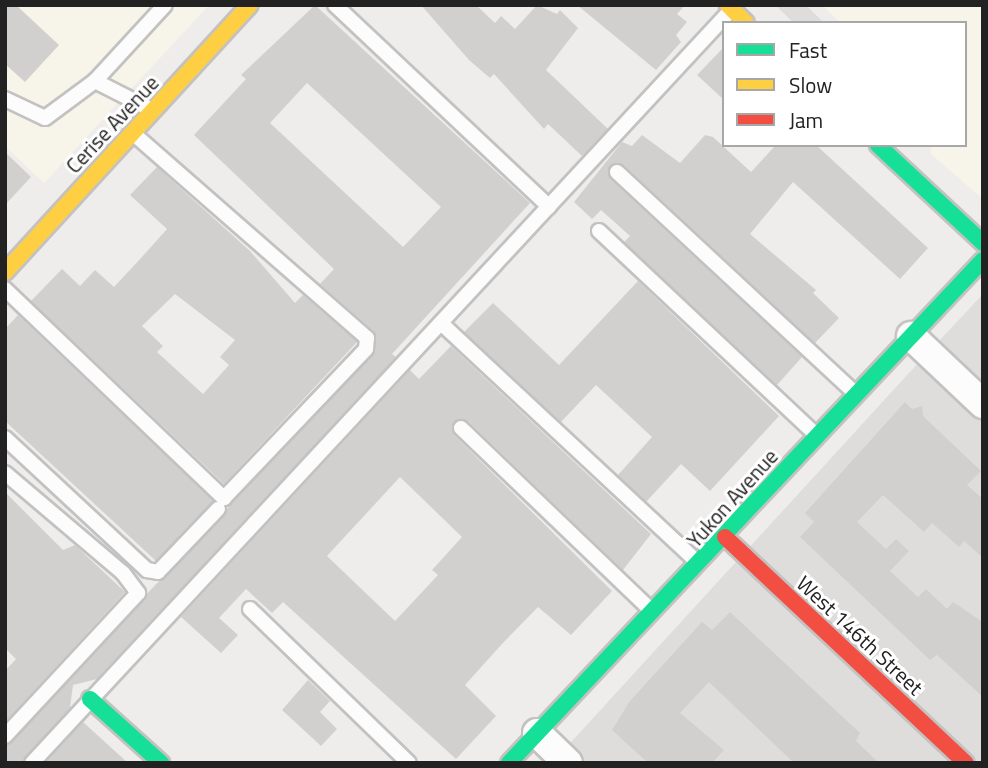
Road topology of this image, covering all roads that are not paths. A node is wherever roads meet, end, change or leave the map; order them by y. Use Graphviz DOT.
graph roads {
  1 [pos="165,5"];
  2 [pos="250,5"];
  3 [pos="335,5"];
  4 [pos="730,7"];
  5 [pos="744,21"];
  6 [pos="95,81"];
  7 [pos="5,99"];
  8 [pos="153,111"];
  9 [pos="132,133"];
  10 [pos="880,147"];
  11 [pos="617,172"];
  12 [pos="549,207"];
  13 [pos="599,231"];
  14 [pos="983,243"];
  15 [pos="983,260"];
  16 [pos="5,272"];
  17 [pos="5,289"];
  18 [pos="442,324"];
  19 [pos="911,337"];
  20 [pos="856,394"];
  21 [pos="983,404"];
  22 [pos="461,428"];
  23 [pos="817,436"];
  24 [pos="5,438"];
  25 [pos="5,472"];
  26 [pos="218,509"];
  27 [pos="726,537"];
  28 [pos="699,565"];
  29 [pos="250,609"];
  30 [pos="654,612"];
  31 [pos="90,699"];
  32 [pos="537,733"];
  33 [pos="5,736"];
  34 [pos="32,763"];
  35 [pos="161,763"];
  36 [pos="409,763"];
  37 [pos="509,763"];
  38 [pos="568,763"];
  39 [pos="966,763"];
  1 -- 6 [label="lane"];
  2 -- 8 [label="street, Cerise Avenue"];
  3 -- 12 [label="lane"];
  4 -- 5 [label="street"];
  4 -- 12 [label="lane"];
  6 -- 7 [label="lane"];
  6 -- 8 [label="lane"];
  8 -- 9 [label="street, Cerise Avenue"];
  9 -- 16 [label="street, Cerise Avenue"];
  9 -- 17 [label="lane"];
  10 -- 14 [label="street"];
  11 -- 20 [label="lane"];
  12 -- 18 [label="lane"];
  13 -- 23 [label="lane"];
  15 -- 19 [label="street, Yukon Avenue"];
  18 -- 28 [label="lane"];
  18 -- 31 [label="lane"];
  19 -- 20 [label="street, Yukon Avenue"];
  19 -- 21 [label="street"];
  20 -- 23 [label="street, Yukon Avenue"];
  22 -- 30 [label="lane"];
  23 -- 27 [label="street, Yukon Avenue"];
  24 -- 26 [label="lane"];
  25 -- 33 [label="lane"];
  27 -- 28 [label="street, Yukon Avenue"];
  27 -- 39 [label="street, West 146th Street"];
  28 -- 30 [label="street, Yukon Avenue"];
  29 -- 36 [label="lane"];
  30 -- 32 [label="street, Yukon Avenue"];
  31 -- 34 [label="lane"];
  31 -- 35 [label="street"];
  32 -- 37 [label="street, Yukon Avenue"];
  32 -- 38 [label="street"];
}
